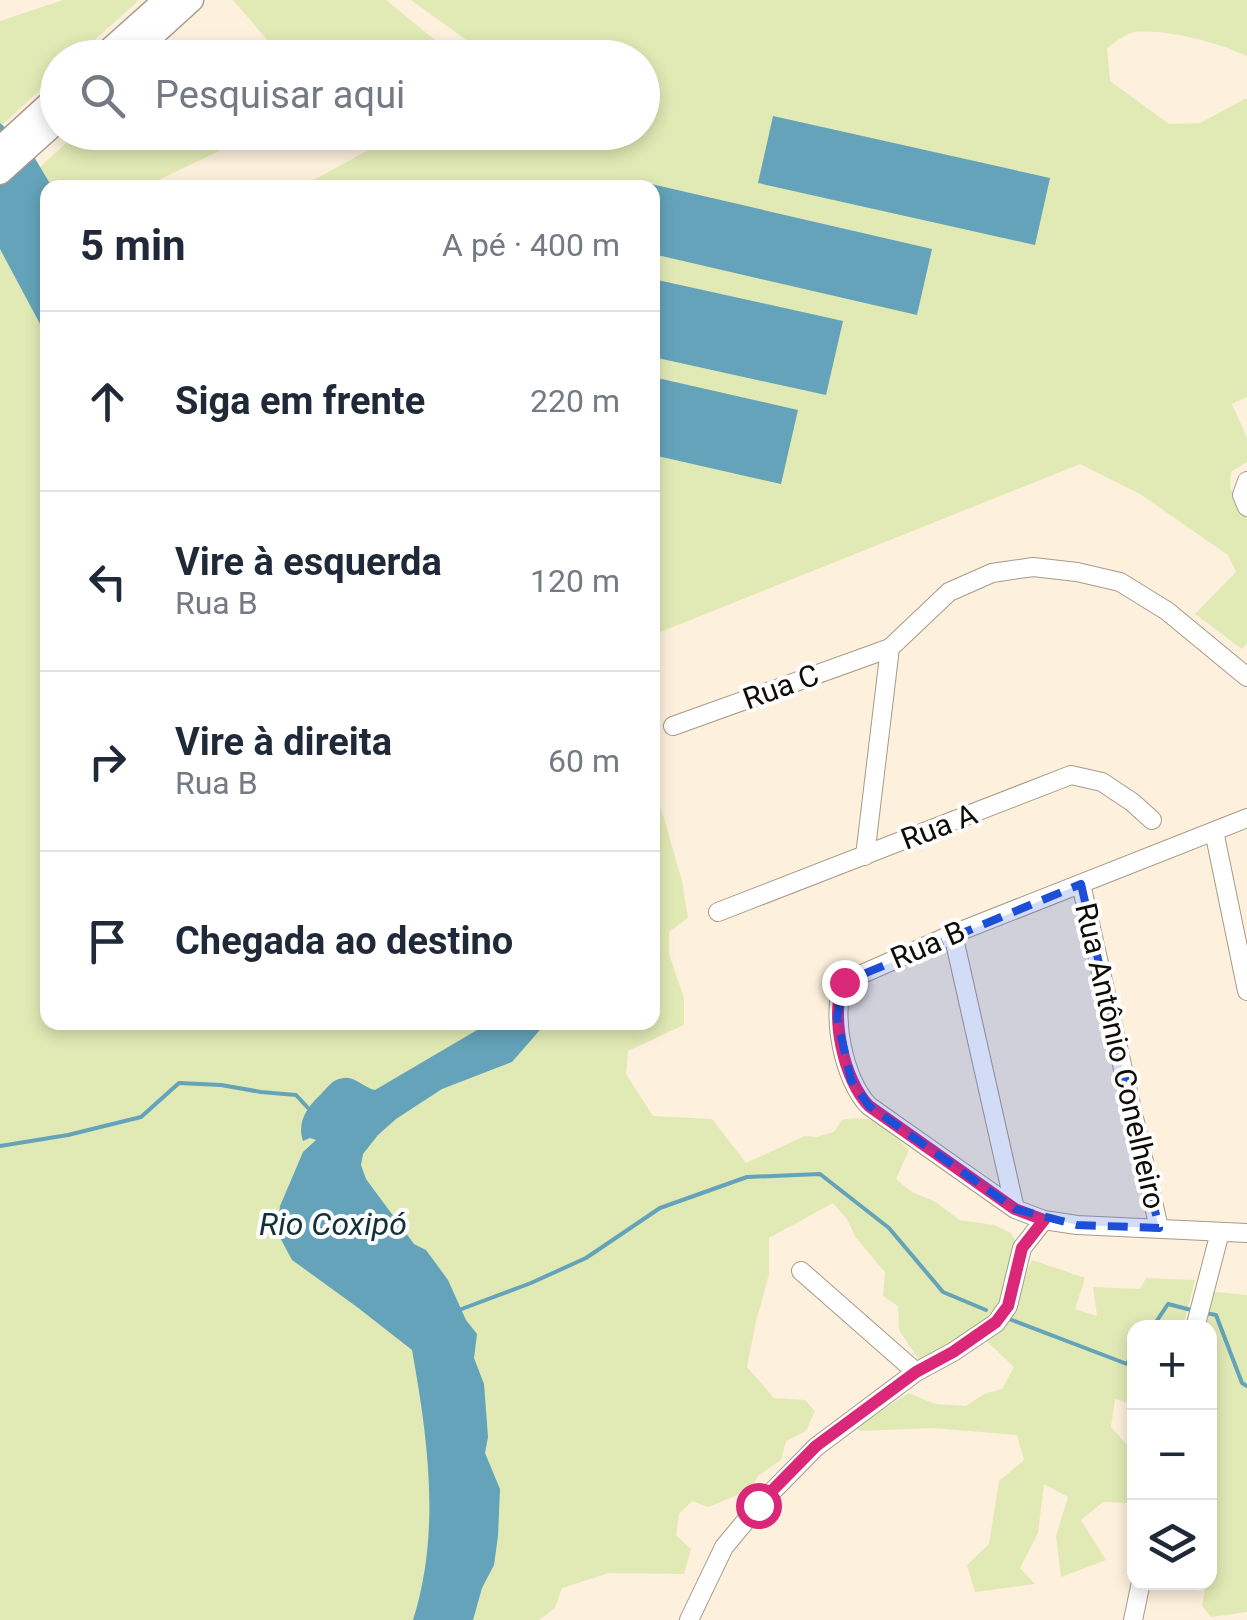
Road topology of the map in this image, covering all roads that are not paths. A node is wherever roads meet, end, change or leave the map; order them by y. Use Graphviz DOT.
graph roads {
  1 [pos="165,0"];
  2 [pos="192,0"];
  3 [pos="120,40"];
  4 [pos="148,40"];
  5 [pos="40,121"];
  6 [pos="40,126"];
  7 [pos="0,148"];
  8 [pos="0,174"];
  9 [pos="1247,481"];
  10 [pos="1247,507"];
  11 [pos="890,648"];
  12 [pos="1247,677"];
  13 [pos="673,726"];
  14 [pos="1247,818"];
  15 [pos="1152,820"];
  16 [pos="1214,831"];
  17 [pos="865,856"];
  18 [pos="1081,884"];
  19 [pos="718,912"];
  20 [pos="952,934"];
  21 [pos="1247,991"];
  22 [pos="1015,1209"];
  23 [pos="1044,1220"];
  24 [pos="1159,1228"];
  25 [pos="1220,1232"];
  26 [pos="1247,1234"];
  27 [pos="801,1271"];
  28 [pos="1198,1317"];
  29 [pos="916,1372"];
  30 [pos="1139,1590"];
  31 [pos="689,1620"];
  32 [pos="1133,1620"];
  1 -- 3 [label="main road"];
  2 -- 4 [label="main road"];
  5 -- 7 [label="main road"];
  6 -- 8 [label="main road"];
  9 -- 10 [label="street"];
  11 -- 12 [label="street"];
  11 -- 13 [label="street, Rua C"];
  11 -- 17 [label="street"];
  14 -- 16 [label="street, Rua B"];
  15 -- 17 [label="street, Rua A"];
  16 -- 18 [label="street, Rua B"];
  16 -- 21 [label="street"];
  17 -- 19 [label="street, Rua A"];
  18 -- 20 [label="street, Rua B"];
  18 -- 24 [label="street, Rua Antônio Conelheiro"];
  20 -- 22 [label="street"];
  20 -- 22 [label="street, Rua B"];
  22 -- 23 [label="street"];
  23 -- 24 [label="street"];
  23 -- 29 [label="street"];
  24 -- 25 [label="street"];
  25 -- 26 [label="street"];
  25 -- 28 [label="street"];
  27 -- 29 [label="street"];
  29 -- 31 [label="street"];
  30 -- 32 [label="street"];
}
